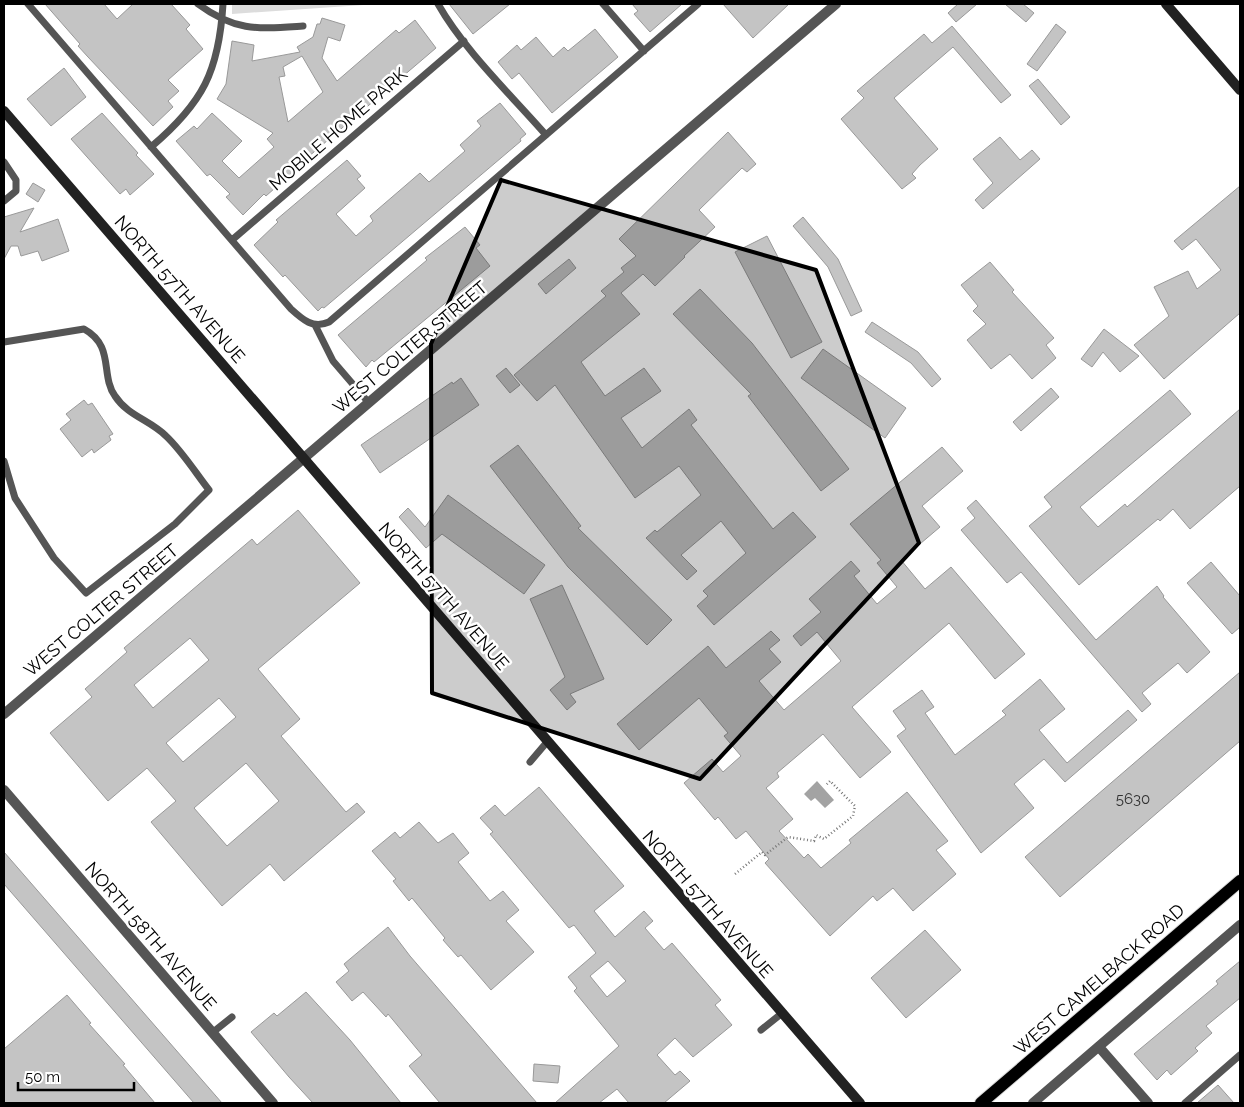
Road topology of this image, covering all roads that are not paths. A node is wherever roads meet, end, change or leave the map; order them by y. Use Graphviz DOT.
graph roads {
  1 [pos="28,4"];
  2 [pos="198,4"];
  3 [pos="223,4"];
  4 [pos="438,4"];
  5 [pos="603,4"];
  6 [pos="698,4"];
  7 [pos="836,4"];
  8 [pos="1166,4"];
  9 [pos="222,20"];
  10 [pos="303,26"];
  11 [pos="464,41"];
  12 [pos="644,51"];
  13 [pos="1240,90"];
  14 [pos="4,111"];
  15 [pos="546,135"];
  16 [pos="151,147"];
  17 [pos="4,162"];
  18 [pos="4,201"];
  19 [pos="232,240"];
  20 [pos="315,325"];
  21 [pos="4,342"];
  22 [pos="369,403"];
  23 [pos="304,458"];
  24 [pos="4,461"];
  25 [pos="4,714"];
  26 [pos="547,742"];
  27 [pos="530,762"];
  28 [pos="4,790"];
  29 [pos="1240,881"];
  30 [pos="1240,925"];
  31 [pos="781,1014"];
  32 [pos="232,1017"];
  33 [pos="761,1030"];
  34 [pos="212,1033"];
  35 [pos="1099,1047"];
  36 [pos="1240,1055"];
  37 [pos="273,1103"];
  38 [pos="860,1103"];
  39 [pos="981,1103"];
  40 [pos="1033,1103"];
  41 [pos="1148,1103"];
  42 [pos="1186,1103"];
  1 -- 16 [label="lane"];
  2 -- 9 [label="lane"];
  3 -- 9 [label="lane"];
  4 -- 11 [label="lane"];
  5 -- 12 [label="lane"];
  6 -- 12 [label="lane"];
  7 -- 22 [label="street, WEST COLTER STREET"];
  8 -- 13 [label="street"];
  9 -- 10 [label="lane"];
  9 -- 16 [label="lane"];
  11 -- 15 [label="lane"];
  11 -- 19 [label="lane, MOBILE HOME PARK"];
  12 -- 15 [label="lane"];
  14 -- 23 [label="street, NORTH 57TH AVENUE"];
  15 -- 20 [label="lane"];
  16 -- 19 [label="lane"];
  17 -- 18 [label="lane"];
  19 -- 20 [label="lane"];
  20 -- 22 [label="lane"];
  21 -- 24 [label="lane"];
  22 -- 23 [label="street, WEST COLTER STREET"];
  23 -- 25 [label="street, WEST COLTER STREET"];
  23 -- 26 [label="street, NORTH 57TH AVENUE"];
  26 -- 27 [label="lane"];
  26 -- 31 [label="street, NORTH 57TH AVENUE"];
  28 -- 34 [label="street, NORTH 58TH AVENUE"];
  29 -- 39 [label="main road, WEST CAMELBACK ROAD"];
  30 -- 35 [label="street"];
  31 -- 33 [label="lane"];
  31 -- 38 [label="street, NORTH 57TH AVENUE"];
  32 -- 34 [label="lane"];
  34 -- 37 [label="street, NORTH 58TH AVENUE"];
  35 -- 40 [label="street"];
  35 -- 41 [label="street"];
  36 -- 42 [label="lane"];
}
